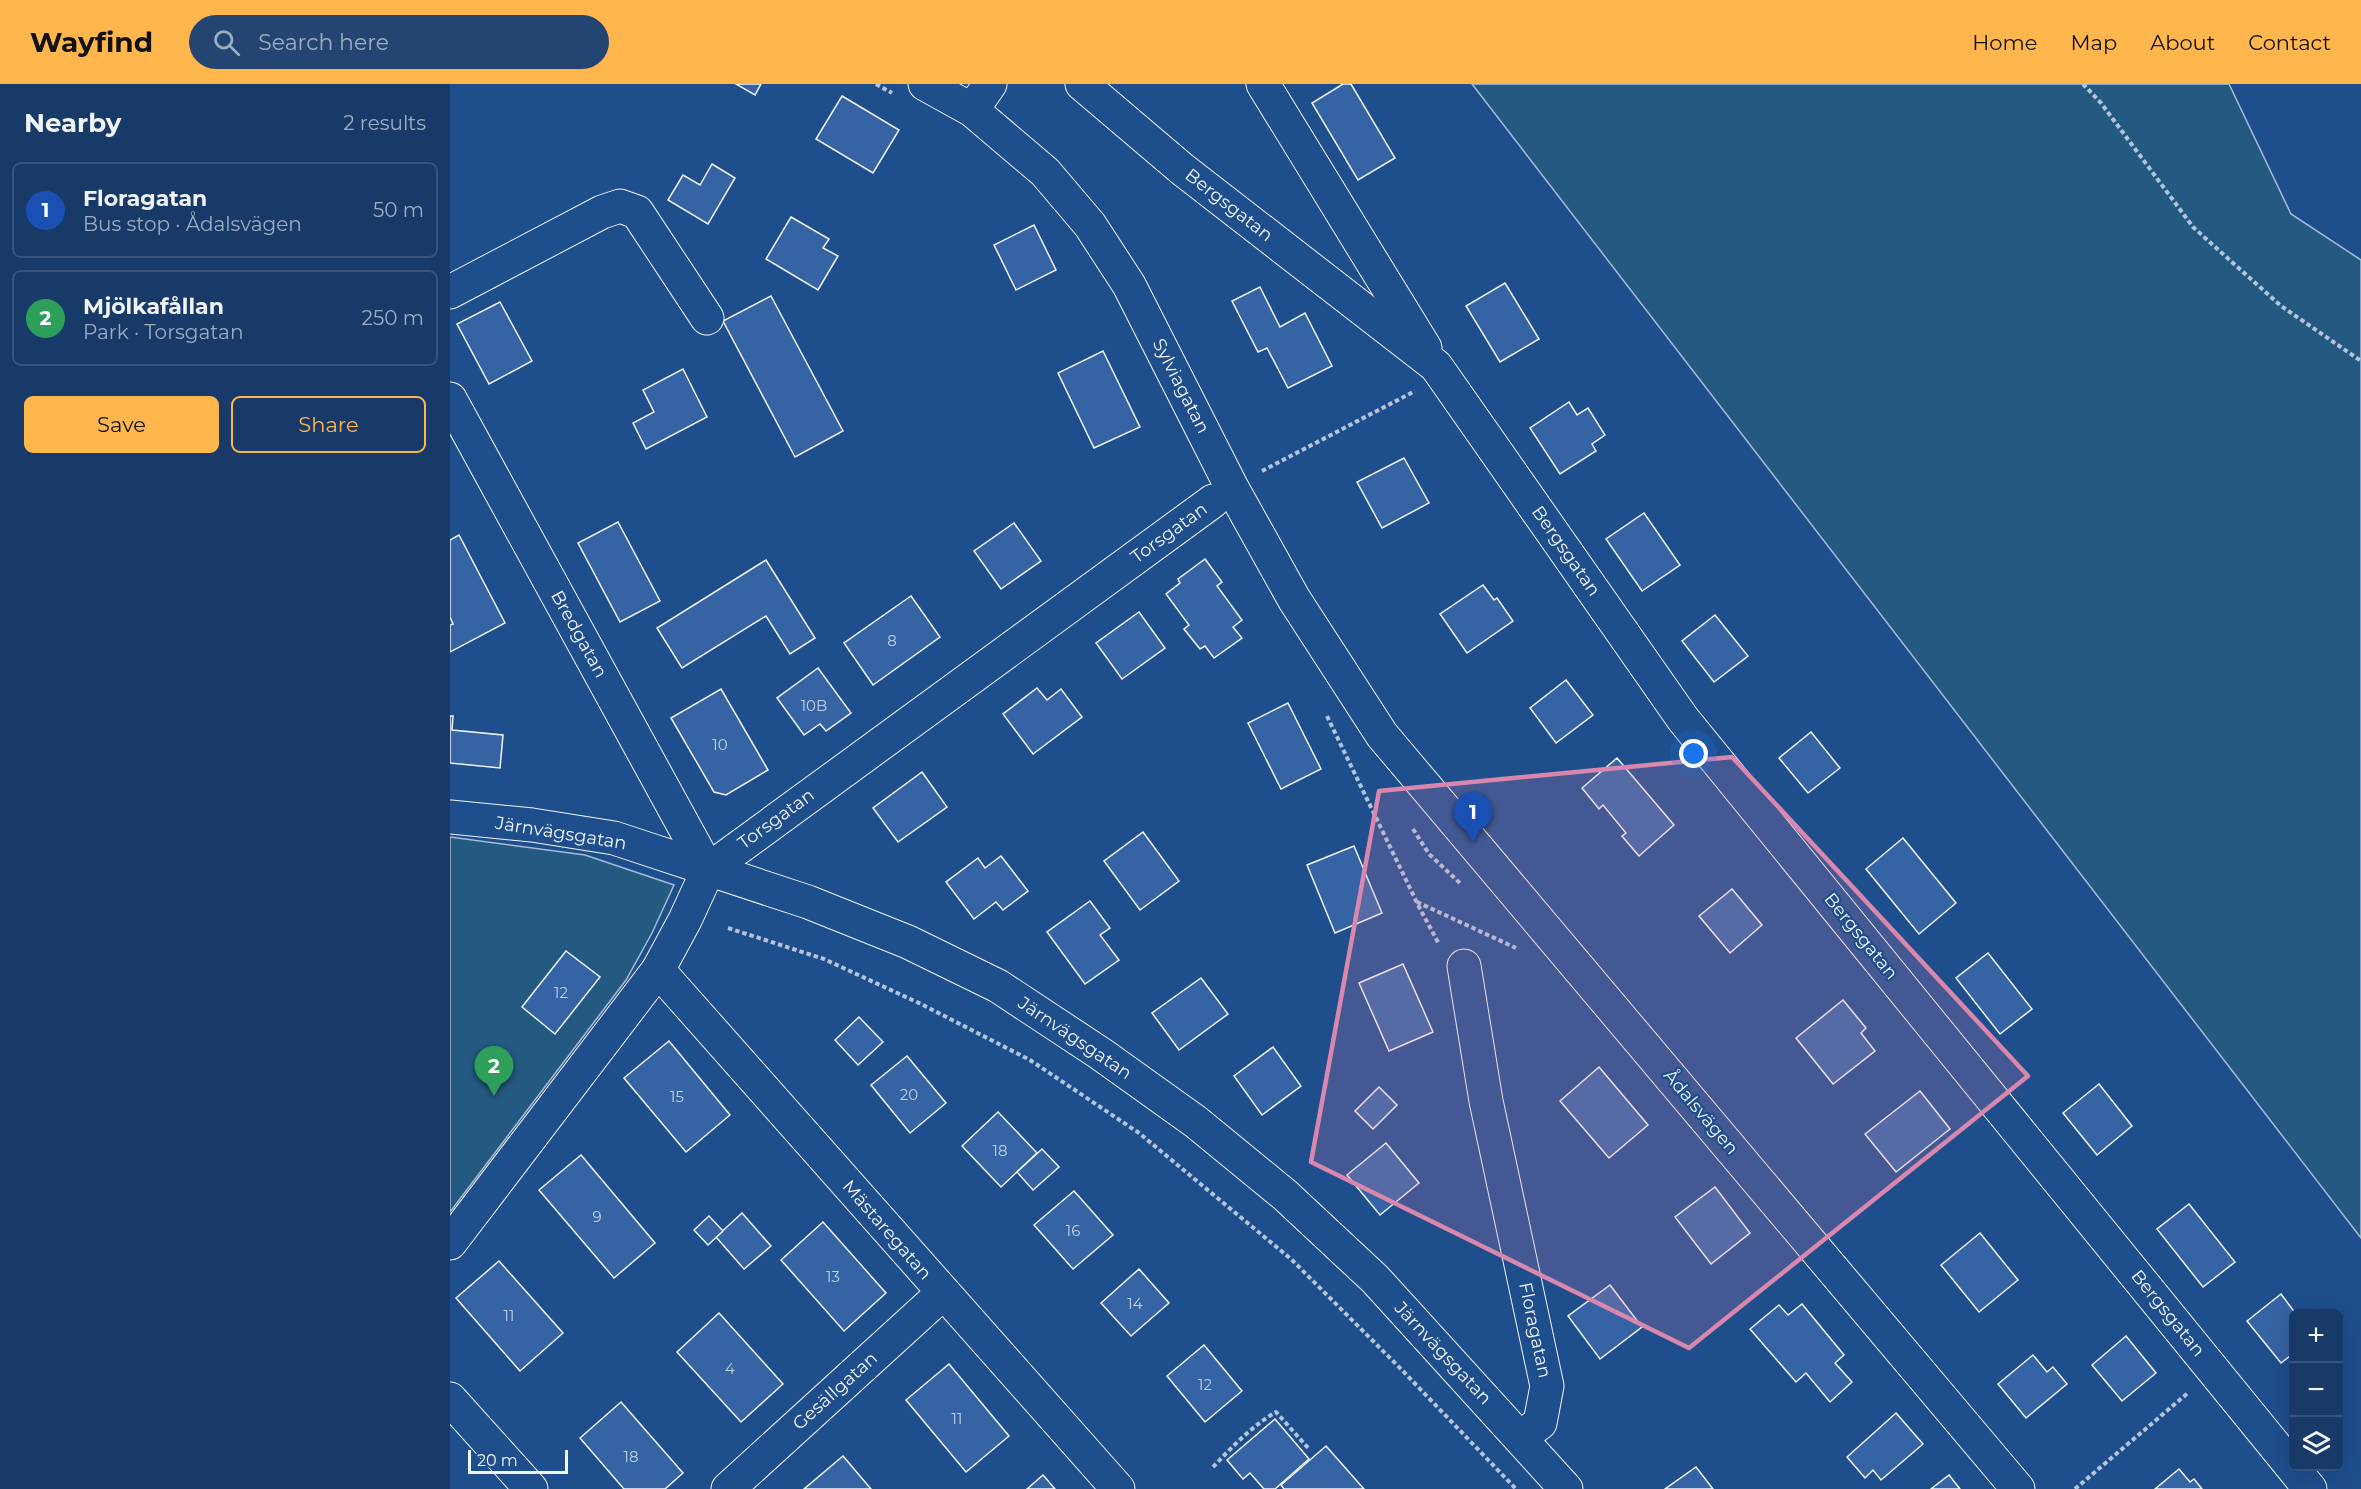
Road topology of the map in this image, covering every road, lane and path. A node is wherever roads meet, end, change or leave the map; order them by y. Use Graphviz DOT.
graph roads {
  1 [pos="876,84"];
  2 [pos="1082,84"];
  3 [pos="1263,84"];
  4 [pos="2083,84"];
  5 [pos="910,89"];
  6 [pos="981,97"];
  7 [pos="450,292"];
  8 [pos="707,318"];
  9 [pos="2361,361"];
  10 [pos="1440,371"];
  11 [pos="450,399"];
  12 [pos="1222,494"];
  13 [pos="1323,708"];
  14 [pos="1383,735"];
  15 [pos="450,816"];
  16 [pos="708,870"];
  17 [pos="1417,902"];
  18 [pos="728,928"];
  19 [pos="1520,950"];
  20 [pos="1452,956"];
  21 [pos="658,970"];
  22 [pos="450,1243"];
  23 [pos="943,1293"];
  24 [pos="2196,1385"];
  25 [pos="450,1399"];
  26 [pos="1521,1437"];
  27 [pos="1309,1449"];
  28 [pos="1213,1467"];
  29 [pos="531,1489"];
  30 [pos="728,1489"];
  31 [pos="1118,1489"];
  32 [pos="1516,1489"];
  33 [pos="1566,1489"];
  34 [pos="2018,1489"];
  35 [pos="2075,1489"];
  36 [pos="2310,1489"];
  1 -- 5 [label="path"];
  2 -- 10 [label="street, Bergsgatan"];
  3 -- 10 [label="street, Bergsgatan"];
  4 -- 9 [label="path"];
  5 -- 6 [label="street, Sylviagatan"];
  6 -- 12 [label="street, Sylviagatan"];
  7 -- 8 [label="street"];
  10 -- 12 [label="path"];
  10 -- 36 [label="street, Bergsgatan"];
  11 -- 16 [label="street, Bredgatan"];
  12 -- 14 [label="street, Sylviagatan"];
  12 -- 16 [label="street, Torsgatan"];
  13 -- 17 [label="path"];
  14 -- 34 [label="street, Ådalsvägen"];
  15 -- 16 [label="street, Järnvägsgatan"];
  16 -- 21 [label="street, Torsgatan"];
  16 -- 26 [label="street, Järnvägsgatan"];
  17 -- 19 [label="path"];
  17 -- 20 [label="path"];
  18 -- 32 [label="path"];
  20 -- 26 [label="street, Floragatan"];
  21 -- 22 [label="street, Torsgatan"];
  21 -- 23 [label="street, Mästaregatan"];
  23 -- 30 [label="street, Gesällgatan"];
  23 -- 31 [label="street, Mästaregatan"];
  24 -- 35 [label="path"];
  25 -- 29 [label="street"];
  26 -- 33 [label="street, Järnvägsgatan"];
  27 -- 28 [label="path"];
}
